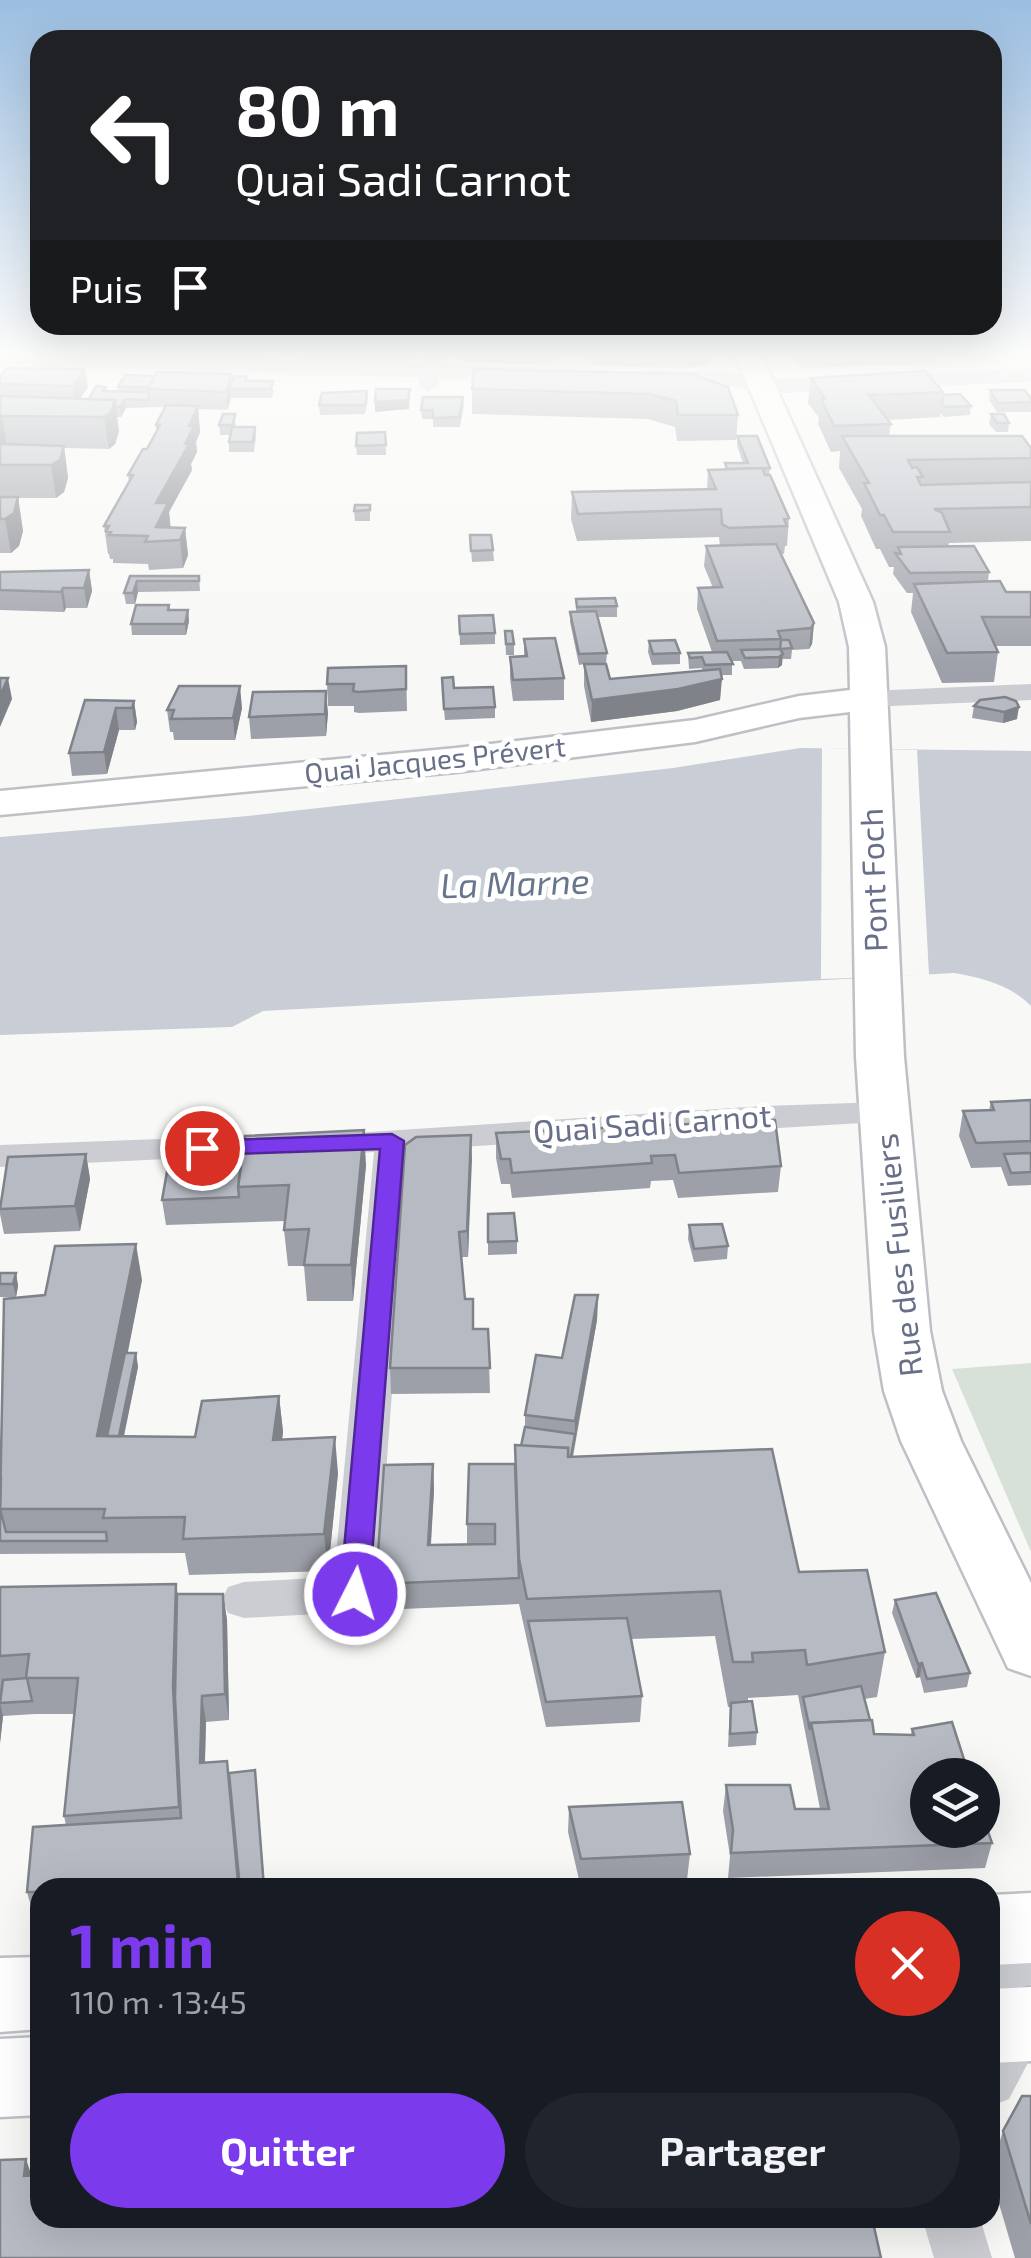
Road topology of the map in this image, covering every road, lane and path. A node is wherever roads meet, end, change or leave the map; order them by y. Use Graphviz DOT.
graph roads {
  1 [pos="793,457"];
  2 [pos="1031,692"];
  3 [pos="868,699"];
  4 [pos="0,803"];
  5 [pos="879,1037"];
  6 [pos="884,1113"];
  7 [pos="392,1141"];
  8 [pos="5,1167"];
  9 [pos="244,1600"];
  10 [pos="1031,1649"];
  11 [pos="1031,1928"];
  12 [pos="1000,1930"];
  13 [pos="30,1994"];
  14 [pos="0,1995"];
  15 [pos="30,2076"];
  16 [pos="0,2078"];
  17 [pos="955,2228"];
  18 [pos="963,2258"];
  1 -- 3 [label="main road, Pont Foch"];
  2 -- 3 [label="street"];
  3 -- 4 [label="main road, Quai Jacques Prévert"];
  3 -- 5 [label="main road, Pont Foch"];
  5 -- 6 [label="main road, Rue des Fusiliers"];
  6 -- 7 [label="street, Quai Sadi Carnot"];
  6 -- 10 [label="main road, Rue des Fusiliers"];
  7 -- 8 [label="street, Quai Sadi Carnot"];
  7 -- 9 [label="street"];
  11 -- 12 [label="main road"];
  13 -- 14 [label="main road"];
  15 -- 16 [label="main road"];
  17 -- 18 [label="street"];
}
